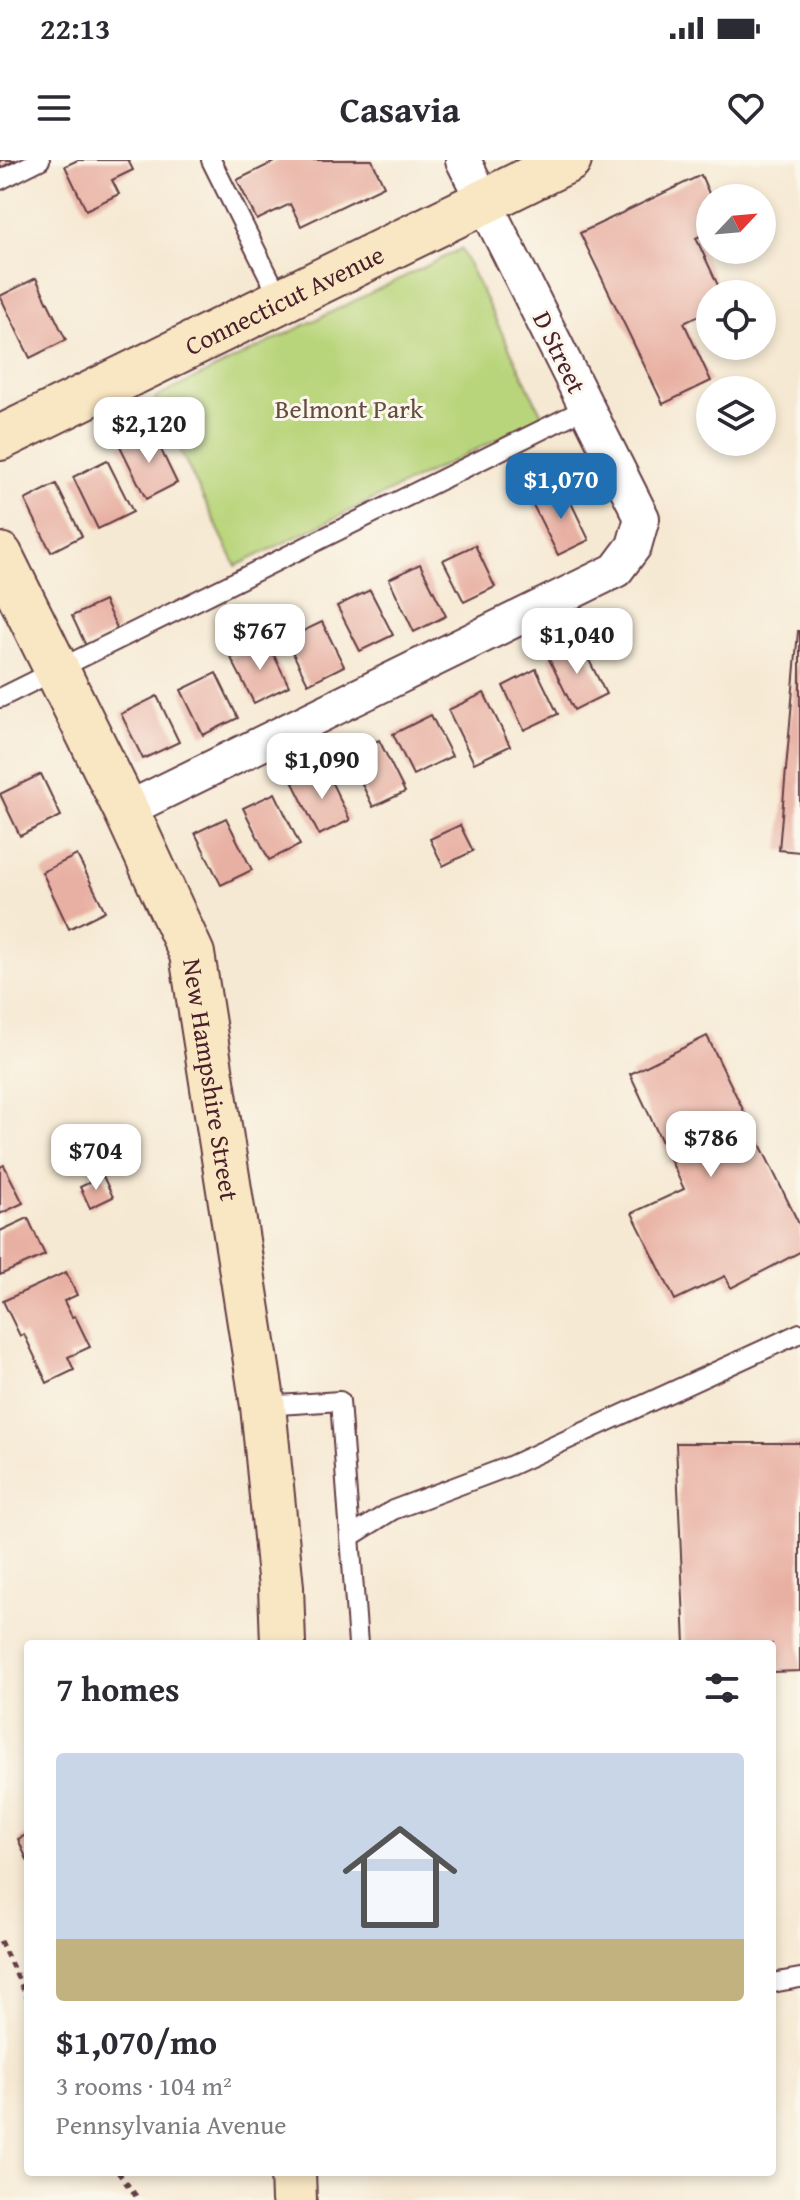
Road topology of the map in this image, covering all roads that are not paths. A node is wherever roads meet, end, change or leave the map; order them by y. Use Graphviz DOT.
graph roads {
  1 [pos="40,160"];
  2 [pos="211,160"];
  3 [pos="463,160"];
  4 [pos="569,160"];
  5 [pos="0,180"];
  6 [pos="485,201"];
  7 [pos="281,301"];
  8 [pos="588,407"];
  9 [pos="0,438"];
  10 [pos="0,555"];
  11 [pos="57,670"];
  12 [pos="0,698"];
  13 [pos="126,810"];
  14 [pos="800,1333"];
  15 [pos="263,1406"];
  16 [pos="350,1537"];
  17 [pos="283,1640"];
  18 [pos="358,1640"];
  19 [pos="800,1978"];
  20 [pos="776,1982"];
  21 [pos="293,2176"];
  22 [pos="294,2200"];
  1 -- 5 [label="lane"];
  2 -- 7 [label="lane"];
  3 -- 6 [label="street, D Street"];
  4 -- 6 [label="street, Connecticut Avenue"];
  6 -- 7 [label="street, Connecticut Avenue"];
  6 -- 8 [label="street, D Street"];
  7 -- 9 [label="street, Connecticut Avenue"];
  8 -- 11 [label="lane"];
  8 -- 13 [label="street, D Street"];
  10 -- 11 [label="street, New Hampshire Street"];
  11 -- 12 [label="lane"];
  11 -- 13 [label="street, New Hampshire Street"];
  13 -- 15 [label="street, New Hampshire Street"];
  14 -- 16 [label="lane"];
  15 -- 16 [label="lane"];
  15 -- 17 [label="street, New Hampshire Street"];
  16 -- 18 [label="lane"];
  19 -- 20 [label="lane"];
  21 -- 22 [label="street"];
}
